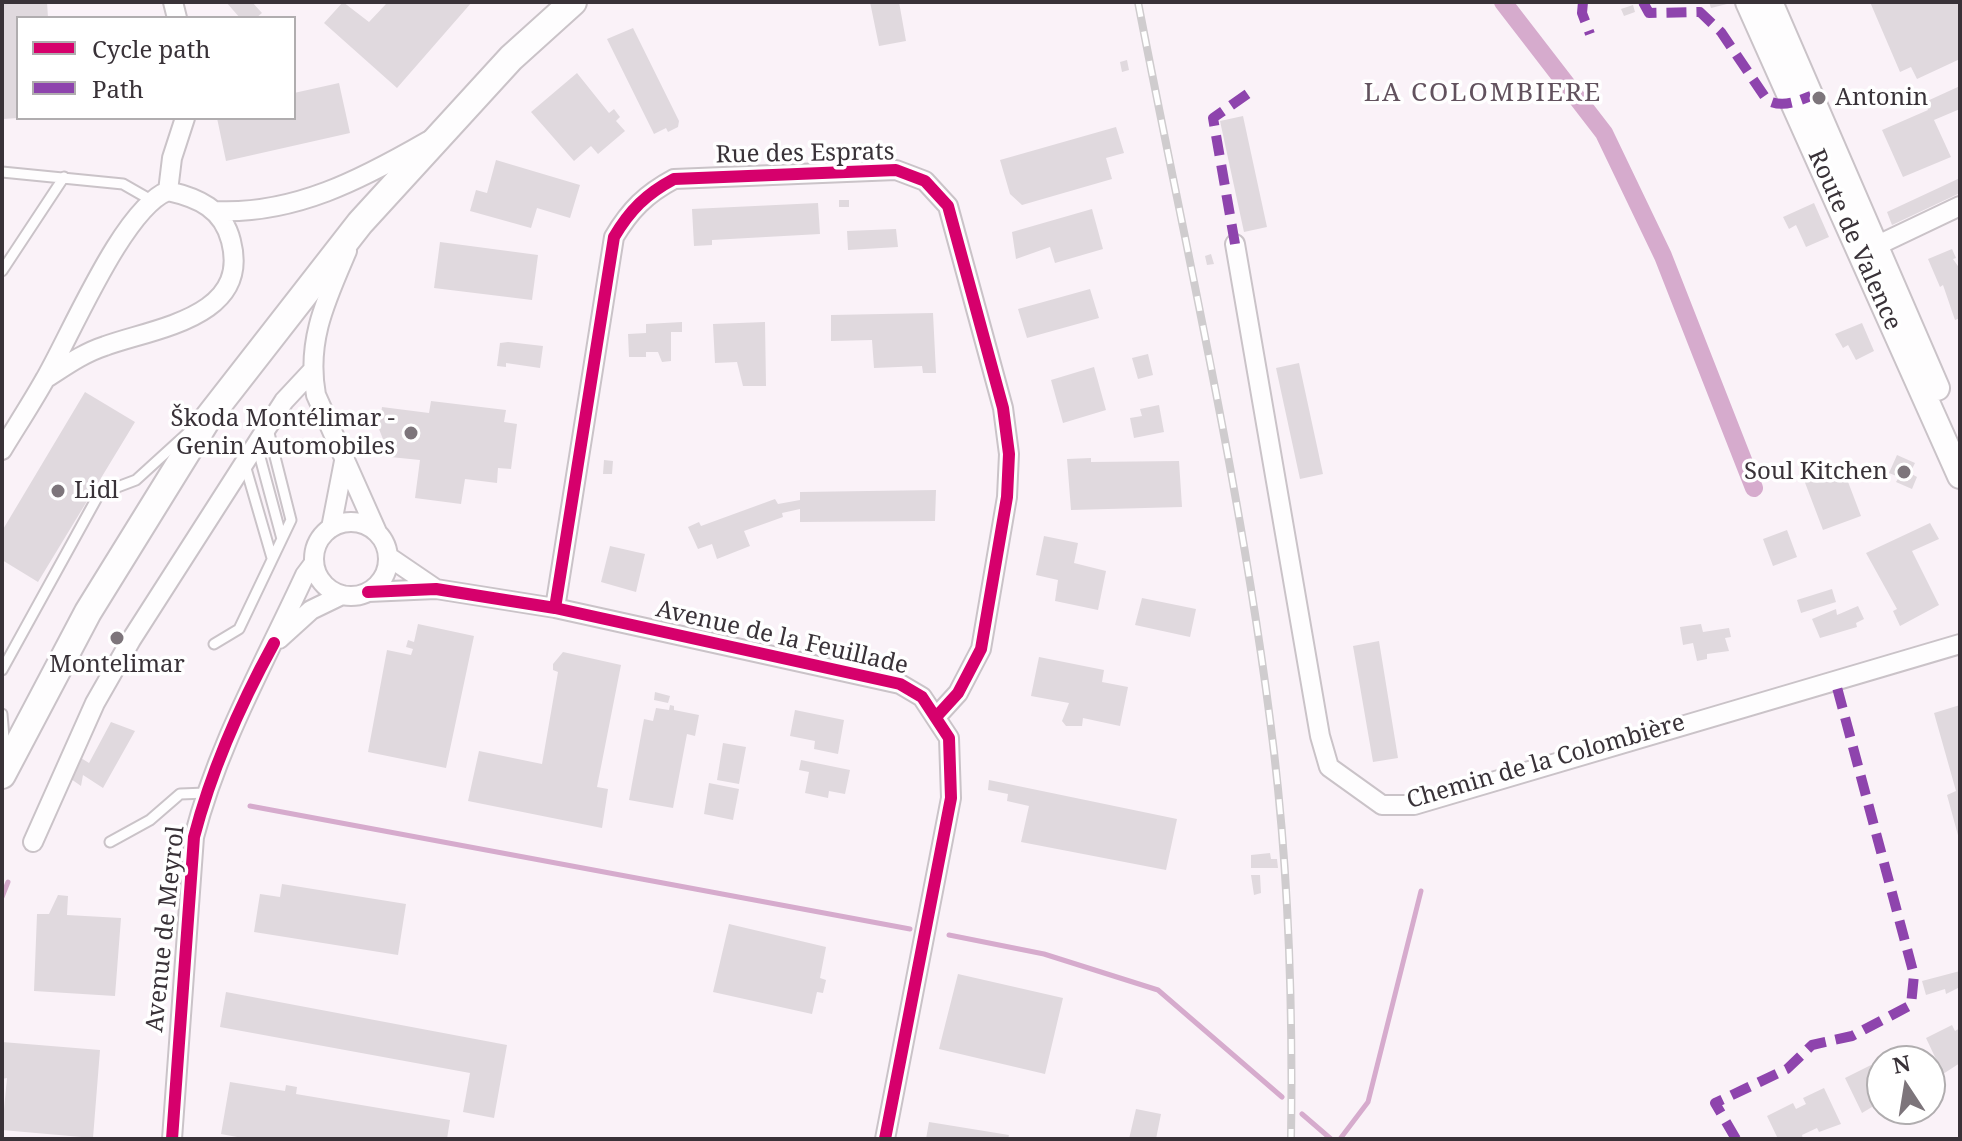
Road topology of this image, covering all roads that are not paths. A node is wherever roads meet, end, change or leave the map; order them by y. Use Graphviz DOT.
graph roads {
  1 [pos="573,2"];
  2 [pos="1748,2"];
  3 [pos="1770,2"];
  4 [pos="184,120"];
  5 [pos="437,135"];
  6 [pos="2,172"];
  7 [pos="64,177"];
  8 [pos="168,191"];
  9 [pos="151,200"];
  10 [pos="1960,206"];
  11 [pos="215,211"];
  12 [pos="360,223"];
  13 [pos="1235,244"];
  14 [pos="1878,245"];
  15 [pos="2,271"];
  16 [pos="75,320"];
  17 [pos="103,346"];
  18 [pos="312,371"];
  19 [pos="45,379"];
  20 [pos="208,418"];
  21 [pos="267,427"];
  22 [pos="1960,441"];
  23 [pos="256,444"];
  24 [pos="2,450"];
  25 [pos="345,456"];
  26 [pos="244,463"];
  27 [pos="1960,476"];
  28 [pos="331,528"];
  29 [pos="377,532"];
  30 [pos="282,539"];
  31 [pos="389,557"];
  32 [pos="272,558"];
  33 [pos="314,563"];
  34 [pos="436,589"];
  35 [pos="368,592"];
  36 [pos="342,595"];
  37 [pos="555,608"];
  38 [pos="274,643"];
  39 [pos="214,644"];
  40 [pos="1960,644"];
  41 [pos="2,670"];
  42 [pos="2,714"];
  43 [pos="937,716"];
  44 [pos="4,771"];
  45 [pos="206,793"];
  46 [pos="33,842"];
  47 [pos="110,842"];
  48 [pos="172,1139"];
  49 [pos="885,1139"];
  1 -- 5 [label="main road"];
  2 -- 27 [label="main road, Route de Valence"];
  3 -- 14 [label="main road, Route de Valence"];
  4 -- 8 [label="street"];
  5 -- 11 [label="street"];
  5 -- 12 [label="main road"];
  6 -- 7 [label="lane"];
  7 -- 9 [label="lane"];
  7 -- 15 [label="lane"];
  8 -- 9 [label="street"];
  8 -- 11 [label="street"];
  9 -- 16 [label="street"];
  10 -- 14 [label="street"];
  11 -- 17 [label="street"];
  12 -- 18 [label="street"];
  12 -- 20 [label="main road"];
  13 -- 40 [label="street, Chemin de la Colombière"];
  14 -- 22 [label="main road, Route de Valence"];
  16 -- 17 [label="street"];
  16 -- 19 [label="street"];
  17 -- 19 [label="street"];
  18 -- 21 [label="street"];
  18 -- 25 [label="street"];
  19 -- 24 [label="street"];
  20 -- 41 [label="lane"];
  20 -- 44 [label="main road"];
  21 -- 23 [label="street"];
  21 -- 30 [label="lane"];
  23 -- 26 [label="street"];
  23 -- 30 [label="lane"];
  25 -- 28 [label="street"];
  25 -- 29 [label="street"];
  26 -- 32 [label="lane"];
  26 -- 46 [label="street"];
  28 -- 29 [label="street"];
  28 -- 33 [label="street"];
  29 -- 31 [label="street"];
  30 -- 32 [label="lane"];
  31 -- 34 [label="street, Avenue de la Feuillade"];
  31 -- 35 [label="street"];
  32 -- 39 [label="lane"];
  33 -- 36 [label="street"];
  33 -- 38 [label="street, Avenue de Meyrol"];
  34 -- 35 [label="street, Avenue de la Feuillade"];
  34 -- 37 [label="street, Avenue de la Feuillade"];
  35 -- 36 [label="street"];
  36 -- 38 [label="street, Avenue de Meyrol"];
  37 -- 43 [label="street, Avenue de la Feuillade"];
  37 -- 43 [label="street, Rue des Esprats"];
  38 -- 45 [label="street, Avenue de Meyrol"];
  42 -- 44 [label="lane"];
  43 -- 49 [label="street, Avenue de la Feuillade"];
  45 -- 47 [label="lane"];
  45 -- 48 [label="street, Avenue de Meyrol"];
}
